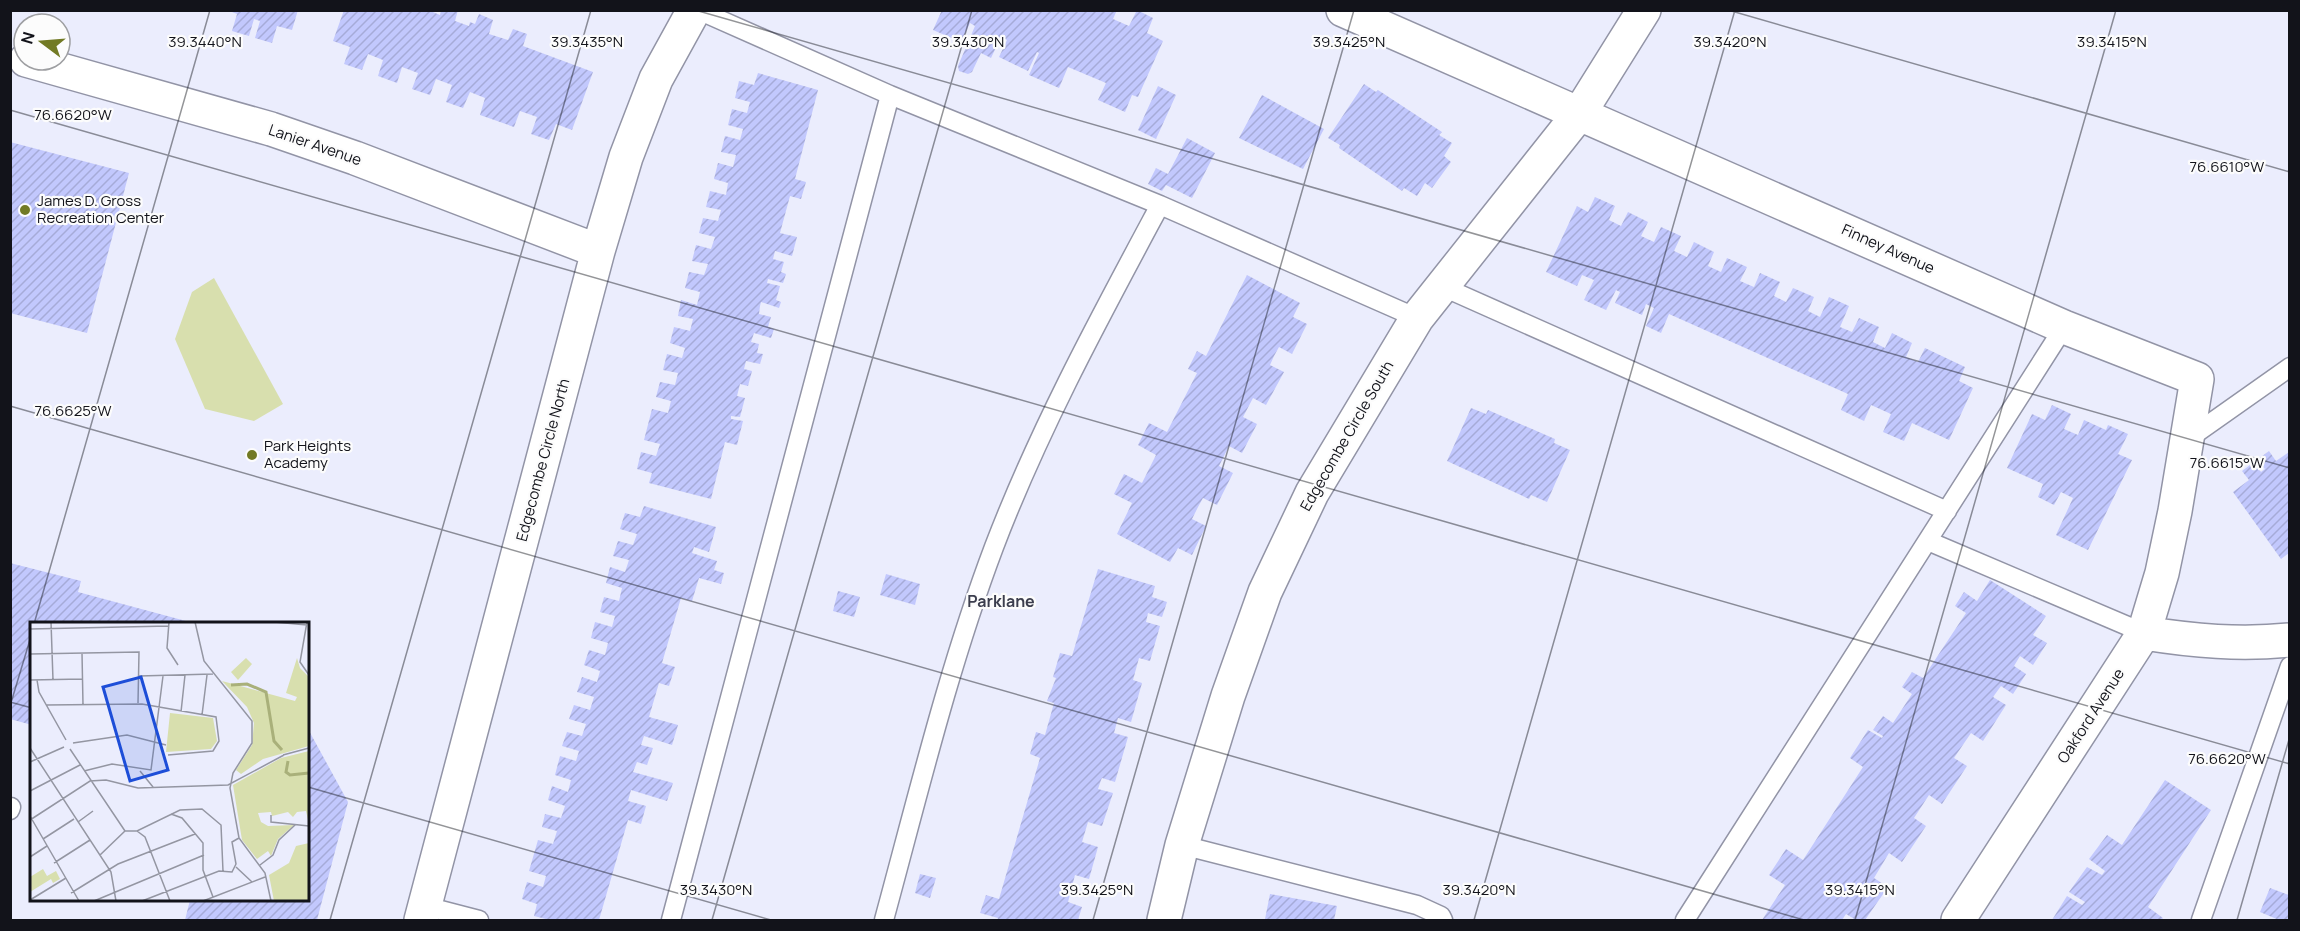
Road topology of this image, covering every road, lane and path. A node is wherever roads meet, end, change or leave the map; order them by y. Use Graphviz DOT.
graph roads {
  1 [pos="696,10"];
  2 [pos="1342,10"];
  3 [pos="1644,10"];
  4 [pos="68,72"];
  5 [pos="890,95"];
  6 [pos="1580,114"];
  7 [pos="1160,205"];
  8 [pos="598,251"];
  9 [pos="1441,286"];
  10 [pos="1417,318"];
  11 [pos="2064,327"];
  12 [pos="2289,368"];
  13 [pos="2187,439"];
  14 [pos="1947,511"];
  15 [pos="1928,541"];
  16 [pos="2144,633"];
  17 [pos="2289,640"];
  18 [pos="2289,666"];
  19 [pos="1182,844"];
  20 [pos="423,914"];
  21 [pos="479,921"];
  22 [pos="671,921"];
  23 [pos="884,921"];
  24 [pos="1164,921"];
  25 [pos="1443,921"];
  26 [pos="1685,921"];
  27 [pos="1958,921"];
  28 [pos="2200,921"];
  1 -- 5 [label="lane"];
  1 -- 8 [label="street, Edgecombe Circle North"];
  2 -- 6 [label="street, Finney Avenue"];
  3 -- 6 [label="street, Edgecombe Circle South"];
  4 -- 8 [label="street, Lanier Avenue"];
  5 -- 7 [label="lane"];
  5 -- 22 [label="lane"];
  6 -- 9 [label="street, Edgecombe Circle South"];
  6 -- 11 [label="street, Finney Avenue"];
  7 -- 10 [label="lane"];
  7 -- 23 [label="lane"];
  8 -- 20 [label="street, Edgecombe Circle North"];
  9 -- 10 [label="street, Edgecombe Circle South"];
  9 -- 14 [label="lane"];
  10 -- 19 [label="street, Edgecombe Circle South"];
  11 -- 13 [label="street, Finney Avenue"];
  11 -- 14 [label="lane"];
  12 -- 13 [label="lane"];
  13 -- 16 [label="street, Finney Avenue"];
  14 -- 15 [label="lane"];
  15 -- 16 [label="lane"];
  15 -- 26 [label="lane"];
  16 -- 17 [label="street"];
  16 -- 27 [label="street, Oakford Avenue"];
  18 -- 28 [label="lane"];
  19 -- 24 [label="street, Edgecombe Circle South"];
  19 -- 25 [label="lane"];
  20 -- 21 [label="lane"];
}
